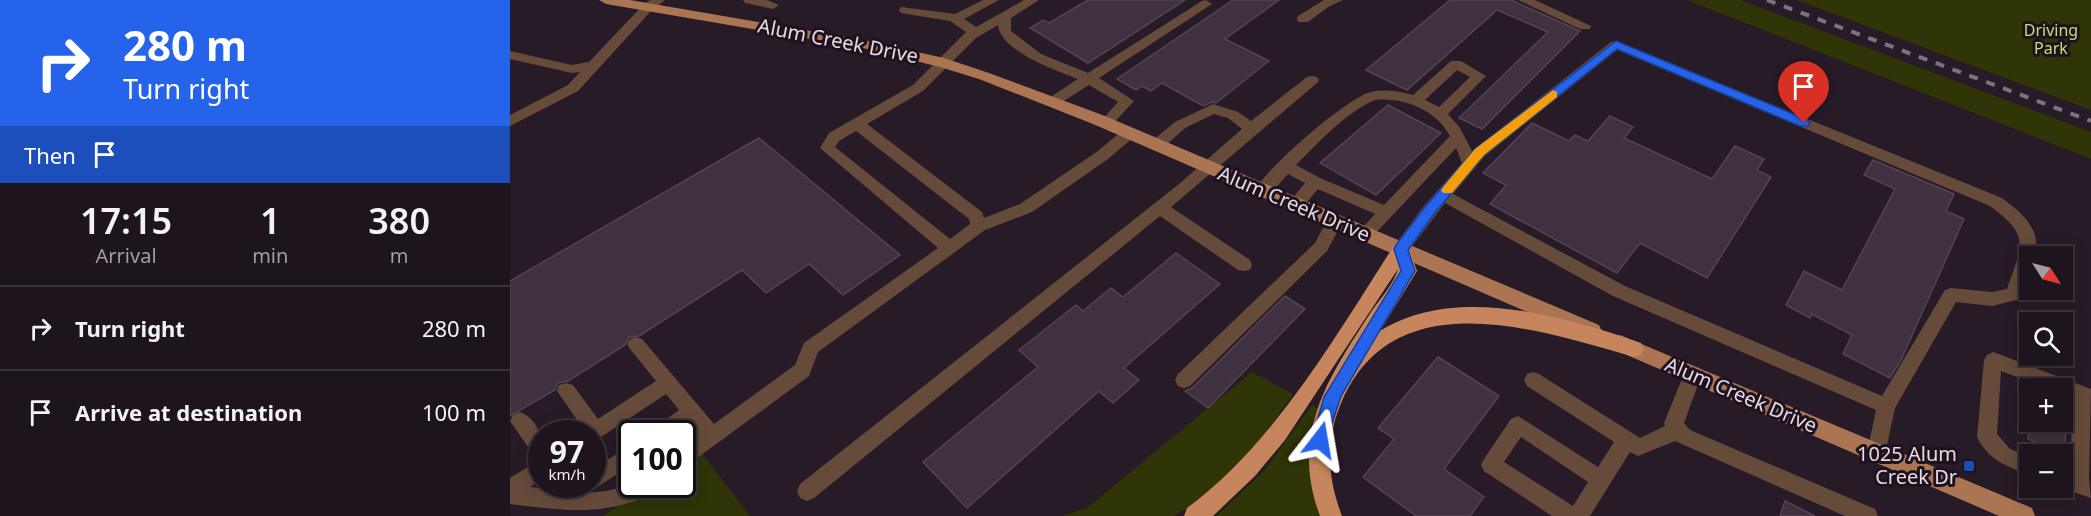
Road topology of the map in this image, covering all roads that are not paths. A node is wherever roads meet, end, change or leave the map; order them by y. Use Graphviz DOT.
graph roads {
  1 [pos="606,0"];
  2 [pos="749,0"];
  3 [pos="993,0"];
  4 [pos="1337,0"];
  5 [pos="1524,0"];
  6 [pos="1029,1"];
  7 [pos="653,4"];
  8 [pos="1206,4"];
  9 [pos="773,5"];
  10 [pos="905,10"];
  11 [pos="1004,16"];
  12 [pos="957,18"];
  13 [pos="1303,19"];
  14 [pos="1585,26"];
  15 [pos="975,33"];
  16 [pos="510,55"];
  17 [pos="944,63"];
  18 [pos="594,66"];
  19 [pos="1090,79"];
  20 [pos="1312,80"];
  21 [pos="1054,101"];
  22 [pos="1415,101"];
  23 [pos="1439,115"];
  24 [pos="510,122"];
  25 [pos="1106,123"];
  26 [pos="857,124"];
  27 [pos="1251,129"];
  28 [pos="1129,133"];
  29 [pos="1457,138"];
  30 [pos="1157,145"];
  31 [pos="1470,164"];
  32 [pos="1286,166"];
  33 [pos="1207,167"];
  34 [pos="1315,182"];
  35 [pos="1262,191"];
  36 [pos="1442,195"];
  37 [pos="1295,204"];
  38 [pos="1160,208"];
  39 [pos="1386,212"];
  40 [pos="1335,221"];
  41 [pos="979,226"];
  42 [pos="1365,234"];
  43 [pos="950,248"];
  44 [pos="1401,249"];
  45 [pos="1244,265"];
  46 [pos="636,344"];
  47 [pos="1634,349"];
  48 [pos="1693,374"];
  49 [pos="1184,380"];
  50 [pos="1341,380"];
  51 [pos="1533,380"];
  52 [pos="668,383"];
  53 [pos="566,391"];
  54 [pos="2087,395"];
  55 [pos="1886,406"];
  56 [pos="692,412"];
  57 [pos="586,420"];
  58 [pos="681,420"];
  59 [pos="520,421"];
  60 [pos="606,424"];
  61 [pos="1676,430"];
  62 [pos="528,432"];
  63 [pos="712,436"];
  64 [pos="1626,441"];
  65 [pos="696,448"];
  66 [pos="1877,453"];
  67 [pos="2019,462"];
  68 [pos="528,477"];
  69 [pos="1602,480"];
  70 [pos="2077,484"];
  71 [pos="510,489"];
  72 [pos="807,491"];
  73 [pos="510,494"];
  74 [pos="618,496"];
  75 [pos="568,498"];
  76 [pos="565,500"];
  77 [pos="1195,516"];
  78 [pos="1331,516"];
  79 [pos="1570,516"];
  80 [pos="1578,516"];
  81 [pos="1868,516"];
  82 [pos="2024,516"];
  1 -- 7 [label="main road, Alum Creek Drive"];
  2 -- 9 [label="street"];
  3 -- 12 [label="street"];
  4 -- 13 [label="street"];
  5 -- 14 [label="street"];
  6 -- 11 [label="street"];
  7 -- 17 [label="main road, Alum Creek Drive"];
  7 -- 18 [label="street"];
  8 -- 19 [label="street"];
  10 -- 12 [label="street"];
  11 -- 15 [label="street"];
  11 -- 19 [label="street"];
  12 -- 15 [label="street"];
  15 -- 17 [label="street"];
  16 -- 18 [label="street"];
  17 -- 21 [label="main road, Alum Creek Drive"];
  17 -- 26 [label="street"];
  18 -- 24 [label="street"];
  19 -- 21 [label="street"];
  19 -- 25 [label="street"];
  20 -- 27 [label="street"];
  21 -- 25 [label="main road, Alum Creek Drive"];
  22 -- 23 [label="street"];
  22 -- 23 [label="street"];
  22 -- 32 [label="street"];
  23 -- 29 [label="street"];
  25 -- 28 [label="main road, Alum Creek Drive"];
  26 -- 41 [label="street"];
  26 -- 43 [label="street"];
  27 -- 30 [label="street"];
  27 -- 33 [label="street"];
  28 -- 30 [label="main road, Alum Creek Drive"];
  28 -- 41 [label="street"];
  29 -- 31 [label="street"];
  29 -- 39 [label="street"];
  30 -- 33 [label="main road, Alum Creek Drive"];
  31 -- 36 [label="street"];
  31 -- 55 [label="street"];
  32 -- 34 [label="street"];
  32 -- 35 [label="street"];
  33 -- 35 [label="main road, Alum Creek Drive"];
  33 -- 38 [label="street"];
  34 -- 37 [label="street"];
  34 -- 39 [label="street"];
  35 -- 37 [label="main road, Alum Creek Drive"];
  36 -- 44 [label="street"];
  36 -- 55 [label="street"];
  37 -- 40 [label="main road, Alum Creek Drive"];
  38 -- 45 [label="street"];
  38 -- 72 [label="street"];
  39 -- 42 [label="street"];
  40 -- 42 [label="main road, Alum Creek Drive"];
  40 -- 49 [label="street"];
  41 -- 43 [label="street"];
  42 -- 44 [label="main road, Alum Creek Drive"];
  43 -- 63 [label="street"];
  44 -- 47 [label="main road, Alum Creek Drive"];
  44 -- 50 [label="highway"];
  44 -- 77 [label="highway"];
  46 -- 52 [label="street"];
  47 -- 48 [label="main road, Alum Creek Drive"];
  47 -- 50 [label="highway"];
  48 -- 61 [label="street"];
  48 -- 66 [label="main road, Alum Creek Drive"];
  50 -- 78 [label="highway"];
  51 -- 64 [label="street"];
  52 -- 56 [label="street"];
  52 -- 60 [label="street"];
  53 -- 57 [label="street"];
  54 -- 67 [label="street"];
  54 -- 70 [label="street"];
  55 -- 66 [label="street"];
  56 -- 58 [label="street"];
  56 -- 63 [label="street"];
  59 -- 62 [label="street"];
  61 -- 64 [label="street"];
  61 -- 81 [label="street"];
  63 -- 65 [label="street"];
  64 -- 69 [label="street"];
  66 -- 82 [label="main road, Alum Creek Drive"];
  68 -- 71 [label="street"];
  69 -- 79 [label="street"];
  69 -- 80 [label="street"];
  73 -- 76 [label="street"];
  74 -- 76 [label="street"];
  75 -- 76 [label="street"];
}
